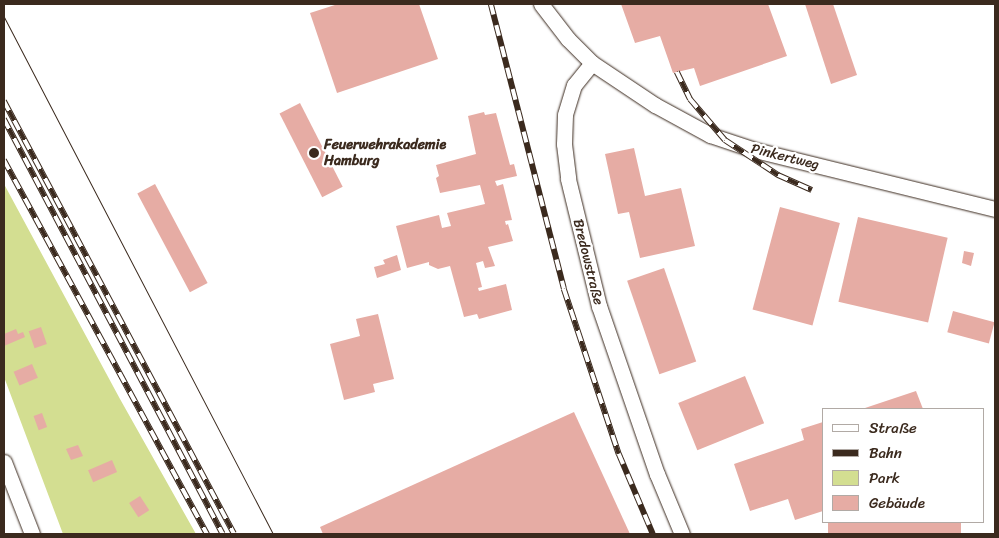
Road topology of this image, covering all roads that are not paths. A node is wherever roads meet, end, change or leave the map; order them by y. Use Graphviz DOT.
graph roads {
  1 [pos="541,4"];
  2 [pos="592,63"];
  3 [pos="995,209"];
  4 [pos="4,462"];
  5 [pos="32,534"];
  6 [pos="682,534"];
  1 -- 2 [label="street"];
  2 -- 3 [label="street, Pinkertweg"];
  2 -- 6 [label="street, Bredowstraße"];
  4 -- 5 [label="street"];
}
